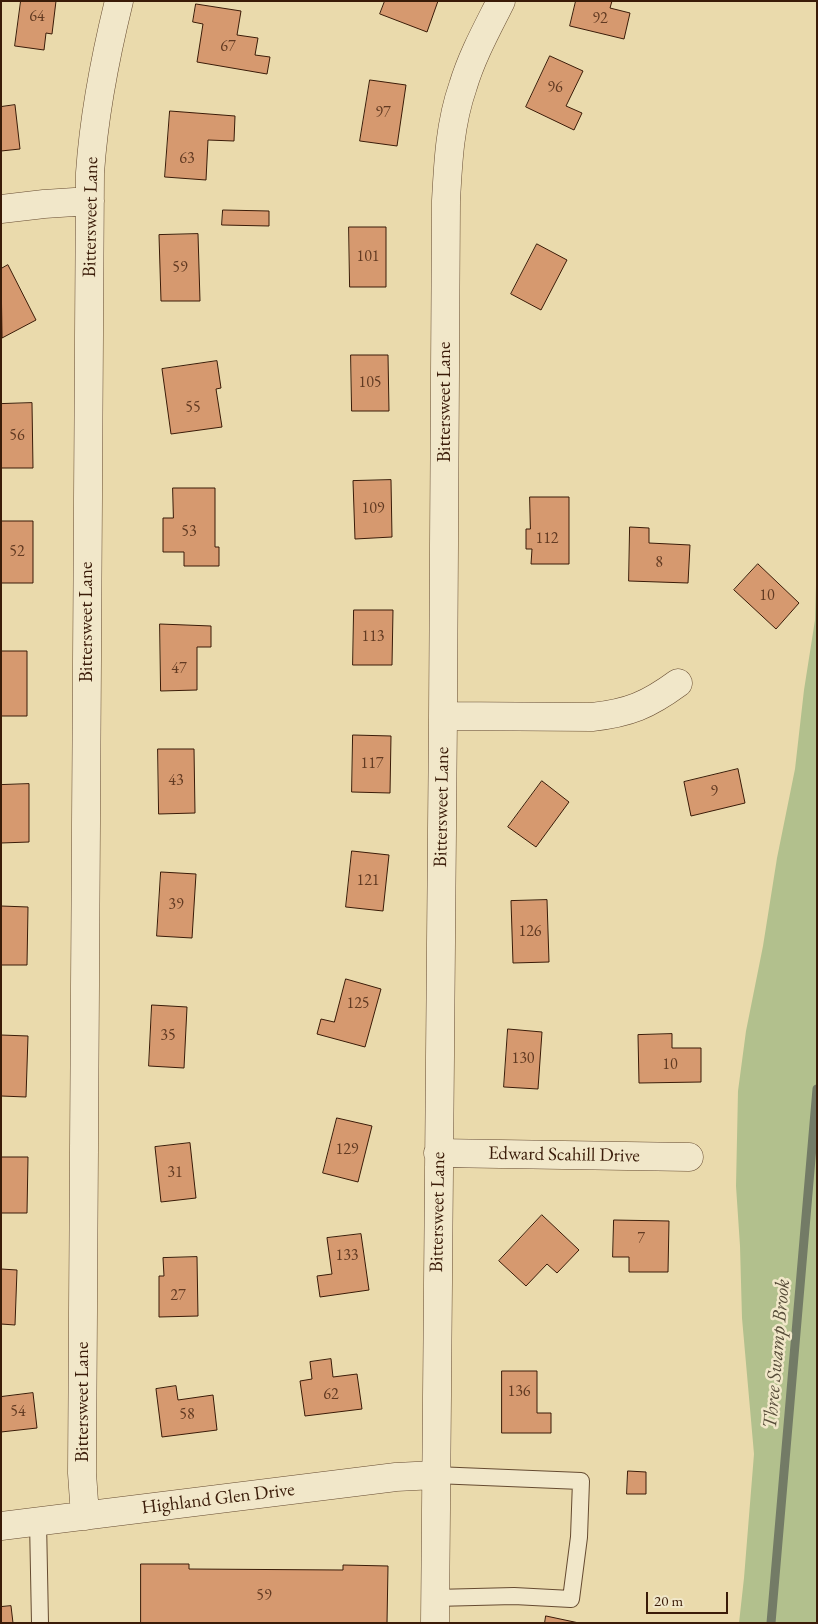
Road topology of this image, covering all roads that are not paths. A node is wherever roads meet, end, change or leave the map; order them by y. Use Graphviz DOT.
graph roads {
  1 [pos="119,1"];
  2 [pos="501,1"];
  3 [pos="90,201"];
  4 [pos="1,209"];
  5 [pos="678,682"];
  6 [pos="444,716"];
  7 [pos="438,1153"];
  8 [pos="689,1156"];
  9 [pos="435,1475"];
  10 [pos="85,1516"];
  11 [pos="38,1521"];
  12 [pos="1,1526"];
  13 [pos="435,1610"];
  14 [pos="40,1623"];
  1 -- 3 [label="street, Bittersweet Lane"];
  2 -- 6 [label="street, Bittersweet Lane"];
  3 -- 4 [label="street"];
  3 -- 10 [label="street, Bittersweet Lane"];
  5 -- 6 [label="street"];
  6 -- 7 [label="street, Bittersweet Lane"];
  7 -- 8 [label="street, Edward Scahill Drive"];
  7 -- 9 [label="street, Bittersweet Lane"];
  9 -- 10 [label="street, Highland Glen Drive"];
  9 -- 13 [label="street, Bittersweet Lane"];
  9 -- 13 [label="lane"];
  10 -- 11 [label="street, Highland Glen Drive"];
  11 -- 12 [label="street, Highland Glen Drive"];
  11 -- 14 [label="lane"];
}
